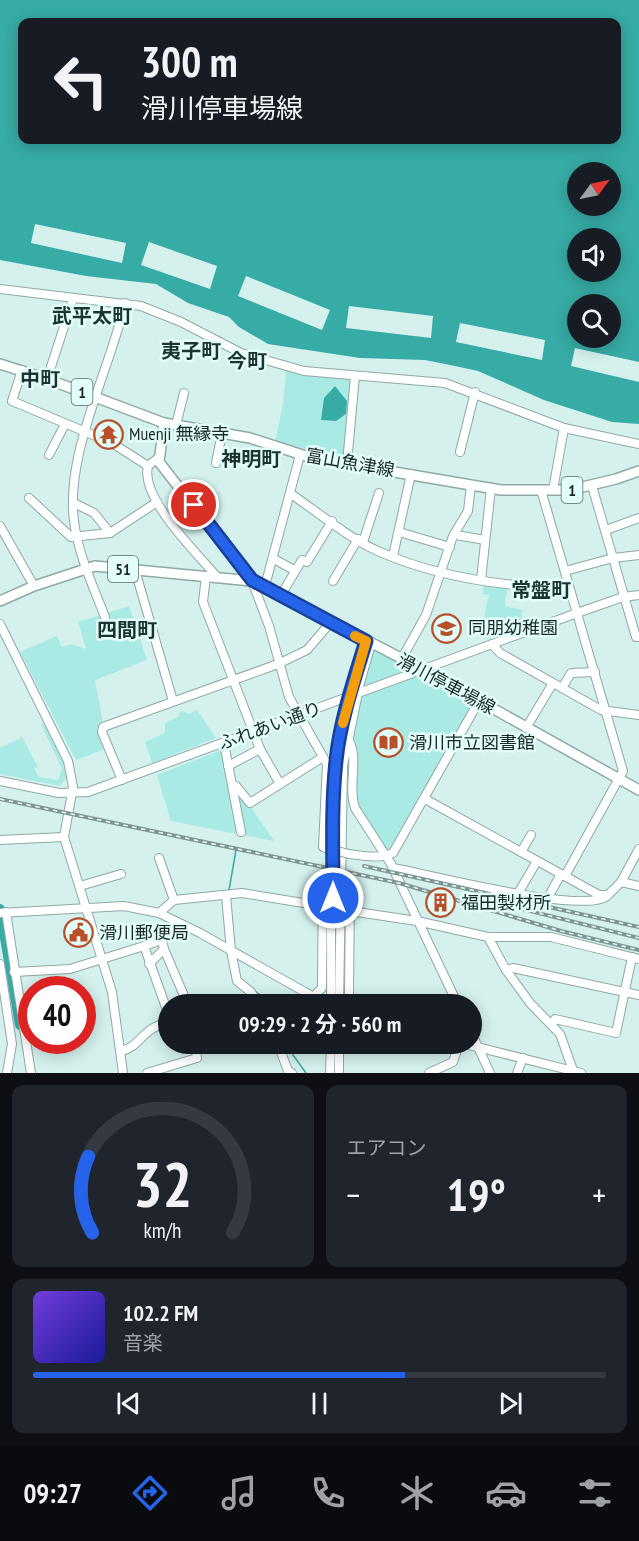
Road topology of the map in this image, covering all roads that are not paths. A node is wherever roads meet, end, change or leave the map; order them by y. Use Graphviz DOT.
graph roads {
  1 [pos="0,289"];
  2 [pos="73,298"];
  3 [pos="124,303"];
  4 [pos="0,364"];
  5 [pos="22,370"];
  6 [pos="356,376"];
  7 [pos="47,379"];
  8 [pos="475,392"];
  9 [pos="184,393"];
  10 [pos="97,397"];
  11 [pos="164,423"];
  12 [pos="65,424"];
  13 [pos="176,425"];
  14 [pos="564,428"];
  15 [pos="86,432"];
  16 [pos="222,432"];
  17 [pos="639,444"];
  18 [pos="460,452"];
  19 [pos="49,455"];
  20 [pos="300,455"];
  21 [pos="158,458"];
  22 [pos="216,463"];
  23 [pos="347,463"];
  24 [pos="148,466"];
  25 [pos="639,471"];
  26 [pos="411,474"];
  27 [pos="471,485"];
  28 [pos="592,486"];
  29 [pos="491,488"];
  30 [pos="541,490"];
  31 [pos="554,490"];
  32 [pos="379,493"];
  33 [pos="291,494"];
  34 [pos="29,498"];
  35 [pos="157,502"];
  36 [pos="74,503"];
  37 [pos="639,518"];
  38 [pos="332,521"];
  39 [pos="0,526"];
  40 [pos="606,530"];
  41 [pos="110,532"];
  42 [pos="399,532"];
  43 [pos="456,535"];
  44 [pos="77,537"];
  45 [pos="361,540"];
  46 [pos="486,540"];
  47 [pos="450,547"];
  48 [pos="639,555"];
  49 [pos="393,556"];
  50 [pos="613,558"];
  51 [pos="274,559"];
  52 [pos="86,567"];
  53 [pos="135,570"];
  54 [pos="294,570"];
  55 [pos="565,571"];
  56 [pos="441,574"];
  57 [pos="206,576"];
  58 [pos="217,577"];
  59 [pos="252,580"];
  60 [pos="481,580"];
  61 [pos="333,581"];
  62 [pos="34,586"];
  63 [pos="265,586"];
  64 [pos="569,588"];
  65 [pos="281,595"];
  66 [pos="639,595"];
  67 [pos="623,597"];
  68 [pos="0,601"];
  69 [pos="577,613"];
  70 [pos="105,616"];
  71 [pos="331,622"];
  72 [pos="0,624"];
  73 [pos="639,637"];
  74 [pos="369,643"];
  75 [pos="492,644"];
  76 [pos="402,660"];
  77 [pos="278,664"];
  78 [pos="424,670"];
  79 [pos="595,672"];
  80 [pos="235,679"];
  81 [pos="553,682"];
  82 [pos="562,688"];
  83 [pos="354,696"];
  84 [pos="173,701"];
  85 [pos="479,701"];
  86 [pos="606,710"];
  87 [pos="298,715"];
  88 [pos="639,715"];
  89 [pos="526,728"];
  90 [pos="254,732"];
  91 [pos="348,739"];
  92 [pos="224,743"];
  93 [pos="260,749"];
  94 [pos="323,757"];
  95 [pos="228,766"];
  96 [pos="619,779"];
  97 [pos="122,780"];
  98 [pos="0,782"];
  99 [pos="280,784"];
  100 [pos="232,785"];
  101 [pos="639,790"];
  102 [pos="73,794"];
  103 [pos="425,799"];
  104 [pos="241,832"];
  105 [pos="531,835"];
  106 [pos="64,837"];
  107 [pos="0,840"];
  108 [pos="639,849"];
  109 [pos="521,852"];
  110 [pos="386,856"];
  111 [pos="159,858"];
  112 [pos="537,861"];
  113 [pos="393,868"];
  114 [pos="121,874"];
  115 [pos="563,875"];
  116 [pos="621,882"];
  117 [pos="80,886"];
  118 [pos="639,886"];
  119 [pos="520,890"];
  120 [pos="551,892"];
  121 [pos="608,895"];
  122 [pos="226,896"];
  123 [pos="174,900"];
  124 [pos="322,906"];
  125 [pos="86,907"];
  126 [pos="350,911"];
  127 [pos="3,912"];
  128 [pos="159,913"];
  129 [pos="417,921"];
  130 [pos="488,937"];
  131 [pos="144,946"];
  132 [pos="165,949"];
  133 [pos="231,951"];
  134 [pos="636,958"];
  135 [pos="101,960"];
  136 [pos="0,964"];
  137 [pos="149,964"];
  138 [pos="506,970"];
  139 [pos="14,972"];
  140 [pos="625,992"];
  141 [pos="2,994"];
  142 [pos="161,994"];
  143 [pos="183,994"];
  144 [pos="252,994"];
  145 [pos="308,994"];
  146 [pos="316,994"];
  147 [pos="330,994"];
  148 [pos="339,994"];
  149 [pos="349,994"];
  150 [pos="453,994"];
  151 [pos="639,995"];
  152 [pos="552,1024"];
  153 [pos="158,1025"];
  154 [pos="10,1030"];
  155 [pos="0,1032"];
  156 [pos="482,1048"];
  157 [pos="120,1051"];
  158 [pos="196,1054"];
  159 [pos="282,1054"];
  160 [pos="331,1054"];
  161 [pos="339,1054"];
  162 [pos="456,1054"];
  163 [pos="481,1054"];
  164 [pos="523,1058"];
  165 [pos="4,1071"];
  166 [pos="439,1071"];
  167 [pos="576,1072"];
  168 [pos="31,1073"];
  169 [pos="123,1073"];
  170 [pos="147,1073"];
  171 [pos="292,1073"];
  172 [pos="330,1073"];
  173 [pos="339,1073"];
  174 [pos="429,1073"];
  175 [pos="490,1073"];
  176 [pos="517,1073"];
  1 -- 2 [label="street"];
  2 -- 3 [label="street"];
  2 -- 7 [label="street"];
  3 -- 6 [label="street"];
  3 -- 10 [label="street"];
  4 -- 5 [label="main road, 富山魚津線 / 1"];
  5 -- 7 [label="main road, 富山魚津線 / 1"];
  5 -- 12 [label="street"];
  6 -- 8 [label="street"];
  6 -- 23 [label="street"];
  7 -- 10 [label="main road, 富山魚津線 / 1"];
  8 -- 14 [label="street"];
  8 -- 18 [label="street"];
  9 -- 13 [label="street"];
  10 -- 11 [label="main road, 富山魚津線 / 1"];
  10 -- 15 [label="street"];
  11 -- 13 [label="main road, 富山魚津線 / 1"];
  11 -- 21 [label="main road"];
  12 -- 15 [label="street"];
  12 -- 19 [label="street"];
  13 -- 16 [label="main road, 富山魚津線 / 1"];
  14 -- 17 [label="street"];
  14 -- 31 [label="street"];
  15 -- 24 [label="street"];
  15 -- 36 [label="street"];
  16 -- 20 [label="main road, 富山魚津線 / 1"];
  16 -- 22 [label="street"];
  20 -- 23 [label="main road, 富山魚津線 / 1"];
  20 -- 33 [label="street"];
  21 -- 24 [label="street"];
  21 -- 59 [label="main road"];
  23 -- 26 [label="main road, 富山魚津線 / 1"];
  24 -- 35 [label="street"];
  25 -- 28 [label="main road, 富山魚津線 / 1"];
  26 -- 27 [label="main road, 富山魚津線 / 1"];
  26 -- 42 [label="street"];
  27 -- 29 [label="main road, 富山魚津線 / 1"];
  27 -- 43 [label="street"];
  28 -- 31 [label="main road, 富山魚津線 / 1"];
  28 -- 40 [label="street"];
  29 -- 30 [label="main road, 富山魚津線 / 1"];
  29 -- 46 [label="street"];
  30 -- 31 [label="main road, 富山魚津線 / 1"];
  30 -- 55 [label="street"];
  32 -- 45 [label="street"];
  33 -- 38 [label="street"];
  33 -- 51 [label="street"];
  34 -- 44 [label="street"];
  35 -- 41 [label="street"];
  35 -- 58 [label="street"];
  36 -- 41 [label="street"];
  36 -- 44 [label="street"];
  37 -- 40 [label="street"];
  38 -- 45 [label="street"];
  38 -- 65 [label="street"];
  39 -- 62 [label="street"];
  40 -- 50 [label="street"];
  41 -- 44 [label="street"];
  42 -- 47 [label="street"];
  42 -- 49 [label="street"];
  43 -- 46 [label="street"];
  43 -- 47 [label="street"];
  44 -- 52 [label="street"];
  45 -- 49 [label="street"];
  45 -- 61 [label="street"];
  46 -- 60 [label="street"];
  47 -- 56 [label="street"];
  48 -- 50 [label="street"];
  49 -- 56 [label="street"];
  50 -- 55 [label="street"];
  50 -- 67 [label="street"];
  51 -- 54 [label="street"];
  51 -- 63 [label="street"];
  52 -- 53 [label="main road, 51"];
  52 -- 62 [label="main road, 51"];
  52 -- 70 [label="street"];
  53 -- 57 [label="main road, 51"];
  53 -- 84 [label="street"];
  55 -- 64 [label="street"];
  56 -- 60 [label="street"];
  56 -- 76 [label="street"];
  57 -- 58 [label="main road, 51"];
  57 -- 80 [label="street"];
  58 -- 59 [label="main road, 51"];
  59 -- 63 [label="main road, 滑川停車場線"];
  59 -- 77 [label="street"];
  60 -- 64 [label="street"];
  62 -- 68 [label="main road, 51"];
  63 -- 65 [label="main road, 滑川停車場線"];
  64 -- 69 [label="street"];
  65 -- 71 [label="main road, 滑川停車場線"];
  66 -- 67 [label="street, ふれあい通り"];
  67 -- 69 [label="street, ふれあい通り"];
  67 -- 73 [label="street"];
  69 -- 75 [label="street, ふれあい通り"];
  69 -- 79 [label="street"];
  71 -- 74 [label="main road, 滑川停車場線"];
  71 -- 77 [label="street"];
  72 -- 102 [label="street"];
  74 -- 76 [label="main road, 滑川停車場線"];
  74 -- 83 [label="street"];
  75 -- 78 [label="street, ふれあい通り"];
  75 -- 81 [label="street"];
  76 -- 78 [label="main road, 滑川停車場線"];
  77 -- 80 [label="street"];
  77 -- 87 [label="street"];
  78 -- 83 [label="street, ふれあい通り"];
  78 -- 85 [label="main road, 滑川停車場線"];
  79 -- 82 [label="street"];
  79 -- 86 [label="street"];
  80 -- 84 [label="street"];
  80 -- 90 [label="street"];
  81 -- 82 [label="street"];
  81 -- 89 [label="street"];
  82 -- 86 [label="street"];
  83 -- 87 [label="street, ふれあい通り"];
  83 -- 91 [label="street"];
  83 -- 147 [label="street"];
  84 -- 97 [label="street"];
  85 -- 89 [label="main road, 滑川停車場線"];
  85 -- 103 [label="street"];
  86 -- 88 [label="street"];
  86 -- 96 [label="street"];
  87 -- 90 [label="street, ふれあい通り"];
  87 -- 94 [label="street"];
  89 -- 96 [label="main road, 滑川停車場線"];
  90 -- 92 [label="street, ふれあい通り"];
  90 -- 93 [label="street"];
  91 -- 110 [label="street"];
  91 -- 148 [label="street"];
  92 -- 95 [label="street"];
  92 -- 97 [label="street, ふれあい通り"];
  93 -- 95 [label="street"];
  93 -- 99 [label="street"];
  94 -- 99 [label="street"];
  94 -- 110 [label="street, bridge"];
  95 -- 100 [label="street"];
  96 -- 101 [label="main road, 滑川停車場線"];
  96 -- 115 [label="street"];
  97 -- 102 [label="street, ふれあい通り"];
  98 -- 102 [label="street, ふれあい通り"];
  99 -- 100 [label="street"];
  100 -- 104 [label="street"];
  102 -- 106 [label="street"];
  103 -- 109 [label="street"];
  103 -- 110 [label="street"];
  105 -- 109 [label="street"];
  106 -- 107 [label="street"];
  106 -- 117 [label="street"];
  108 -- 116 [label="street"];
  109 -- 112 [label="street"];
  110 -- 113 [label="street"];
  111 -- 123 [label="street"];
  112 -- 115 [label="street"];
  112 -- 119 [label="street"];
  113 -- 121 [label="street"];
  113 -- 129 [label="street"];
  114 -- 117 [label="street"];
  115 -- 120 [label="street"];
  115 -- 121 [label="street"];
  116 -- 118 [label="street"];
  116 -- 121 [label="street"];
  117 -- 125 [label="street"];
  122 -- 123 [label="street"];
  122 -- 124 [label="street"];
  122 -- 133 [label="street"];
  123 -- 128 [label="street"];
  124 -- 126 [label="street, bridge"];
  124 -- 146 [label="street"];
  125 -- 127 [label="street"];
  125 -- 128 [label="street"];
  125 -- 135 [label="street"];
  126 -- 129 [label="street"];
  126 -- 149 [label="street"];
  127 -- 139 [label="street"];
  128 -- 133 [label="street"];
  129 -- 130 [label="street"];
  129 -- 150 [label="street"];
  130 -- 134 [label="street"];
  130 -- 138 [label="street"];
  131 -- 132 [label="street"];
  131 -- 135 [label="street"];
  131 -- 137 [label="street"];
  132 -- 137 [label="street"];
  132 -- 143 [label="street"];
  133 -- 144 [label="street"];
  133 -- 145 [label="street"];
  134 -- 140 [label="street"];
  135 -- 139 [label="street"];
  135 -- 157 [label="street"];
  136 -- 141 [label="street"];
  137 -- 142 [label="street"];
  138 -- 140 [label="street"];
  138 -- 152 [label="street"];
  139 -- 168 [label="street"];
  140 -- 151 [label="street"];
  140 -- 152 [label="street"];
  141 -- 154 [label="street"];
  152 -- 167 [label="street"];
  153 -- 157 [label="street"];
  154 -- 155 [label="street"];
  154 -- 165 [label="street"];
  156 -- 164 [label="street"];
  157 -- 169 [label="street"];
  158 -- 170 [label="street"];
  159 -- 171 [label="street"];
  160 -- 172 [label="street"];
  161 -- 173 [label="street"];
  162 -- 166 [label="street"];
  163 -- 175 [label="street"];
  164 -- 167 [label="street"];
  164 -- 176 [label="street"];
  166 -- 174 [label="street"];
}
